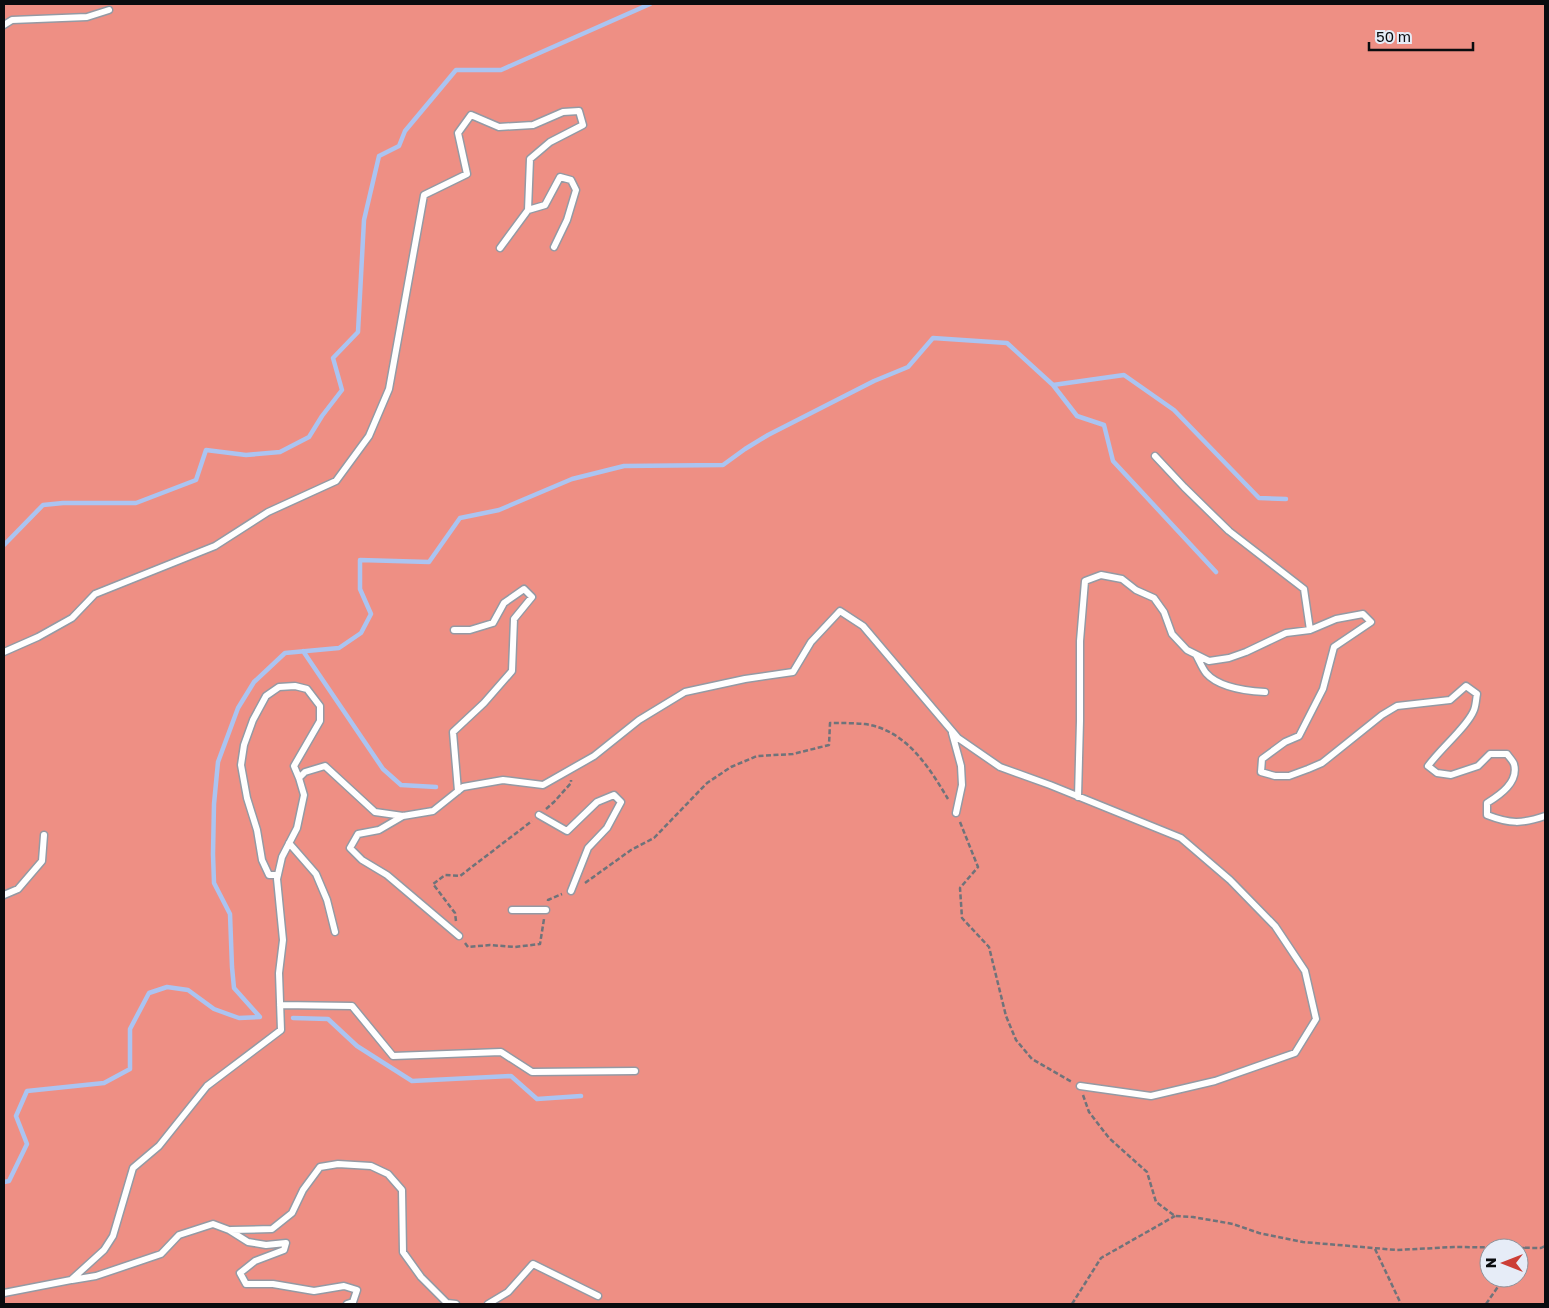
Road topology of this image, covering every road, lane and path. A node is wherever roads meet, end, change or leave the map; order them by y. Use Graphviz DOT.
graph roads {
  1 [pos="109,10"];
  2 [pos="4,25"];
  3 [pos="528,210"];
  4 [pos="554,247"];
  5 [pos="500,248"];
  6 [pos="1155,456"];
  7 [pos="454,630"];
  8 [pos="1310,630"];
  9 [pos="4,652"];
  10 [pos="1196,655"];
  11 [pos="1265,692"];
  12 [pos="952,730"];
  13 [pos="574,767"];
  14 [pos="299,778"];
  15 [pos="458,791"];
  16 [pos="1078,796"];
  17 [pos="956,812"];
  18 [pos="539,815"];
  19 [pos="403,816"];
  20 [pos="1545,816"];
  21 [pos="44,835"];
  22 [pos="289,843"];
  23 [pos="278,875"];
  24 [pos="571,890"];
  25 [pos="4,895"];
  26 [pos="512,910"];
  27 [pos="546,910"];
  28 [pos="335,932"];
  29 [pos="459,936"];
  30 [pos="280,1005"];
  31 [pos="634,1071"];
  32 [pos="1080,1086"];
  33 [pos="1175,1216"];
  34 [pos="230,1230"];
  35 [pos="1545,1246"];
  36 [pos="1479,1247"];
  37 [pos="1529,1247"];
  38 [pos="1375,1248"];
  39 [pos="71,1280"];
  40 [pos="1497,1288"];
  41 [pos="4,1293"];
  42 [pos="598,1296"];
  43 [pos="347,1304"];
  44 [pos="456,1304"];
  45 [pos="488,1304"];
  46 [pos="1072,1304"];
  47 [pos="1401,1304"];
  48 [pos="1486,1304"];
  1 -- 2 [label="lane"];
  3 -- 4 [label="lane"];
  3 -- 5 [label="lane"];
  3 -- 9 [label="lane"];
  6 -- 8 [label="lane"];
  7 -- 15 [label="lane"];
  8 -- 10 [label="lane"];
  8 -- 20 [label="lane"];
  10 -- 11 [label="lane"];
  10 -- 16 [label="lane"];
  12 -- 13 [label="lane"];
  12 -- 16 [label="lane"];
  12 -- 17 [label="lane"];
  13 -- 15 [label="lane"];
  13 -- 18 [label="path"];
  14 -- 19 [label="lane"];
  14 -- 22 [label="lane"];
  14 -- 23 [label="lane"];
  15 -- 19 [label="lane"];
  16 -- 32 [label="lane"];
  17 -- 24 [label="path"];
  17 -- 32 [label="path"];
  18 -- 24 [label="lane"];
  18 -- 29 [label="path"];
  19 -- 29 [label="lane"];
  21 -- 25 [label="lane"];
  22 -- 23 [label="lane"];
  22 -- 28 [label="lane"];
  23 -- 30 [label="lane"];
  24 -- 27 [label="path"];
  26 -- 27 [label="lane"];
  27 -- 29 [label="path"];
  30 -- 31 [label="lane"];
  30 -- 39 [label="lane"];
  32 -- 33 [label="path"];
  33 -- 38 [label="path"];
  33 -- 46 [label="path"];
  34 -- 39 [label="lane"];
  34 -- 43 [label="lane"];
  34 -- 44 [label="lane"];
  35 -- 37 [label="path"];
  36 -- 38 [label="path"];
  38 -- 47 [label="path"];
  39 -- 41 [label="lane"];
  40 -- 48 [label="path"];
  42 -- 45 [label="lane"];
}
